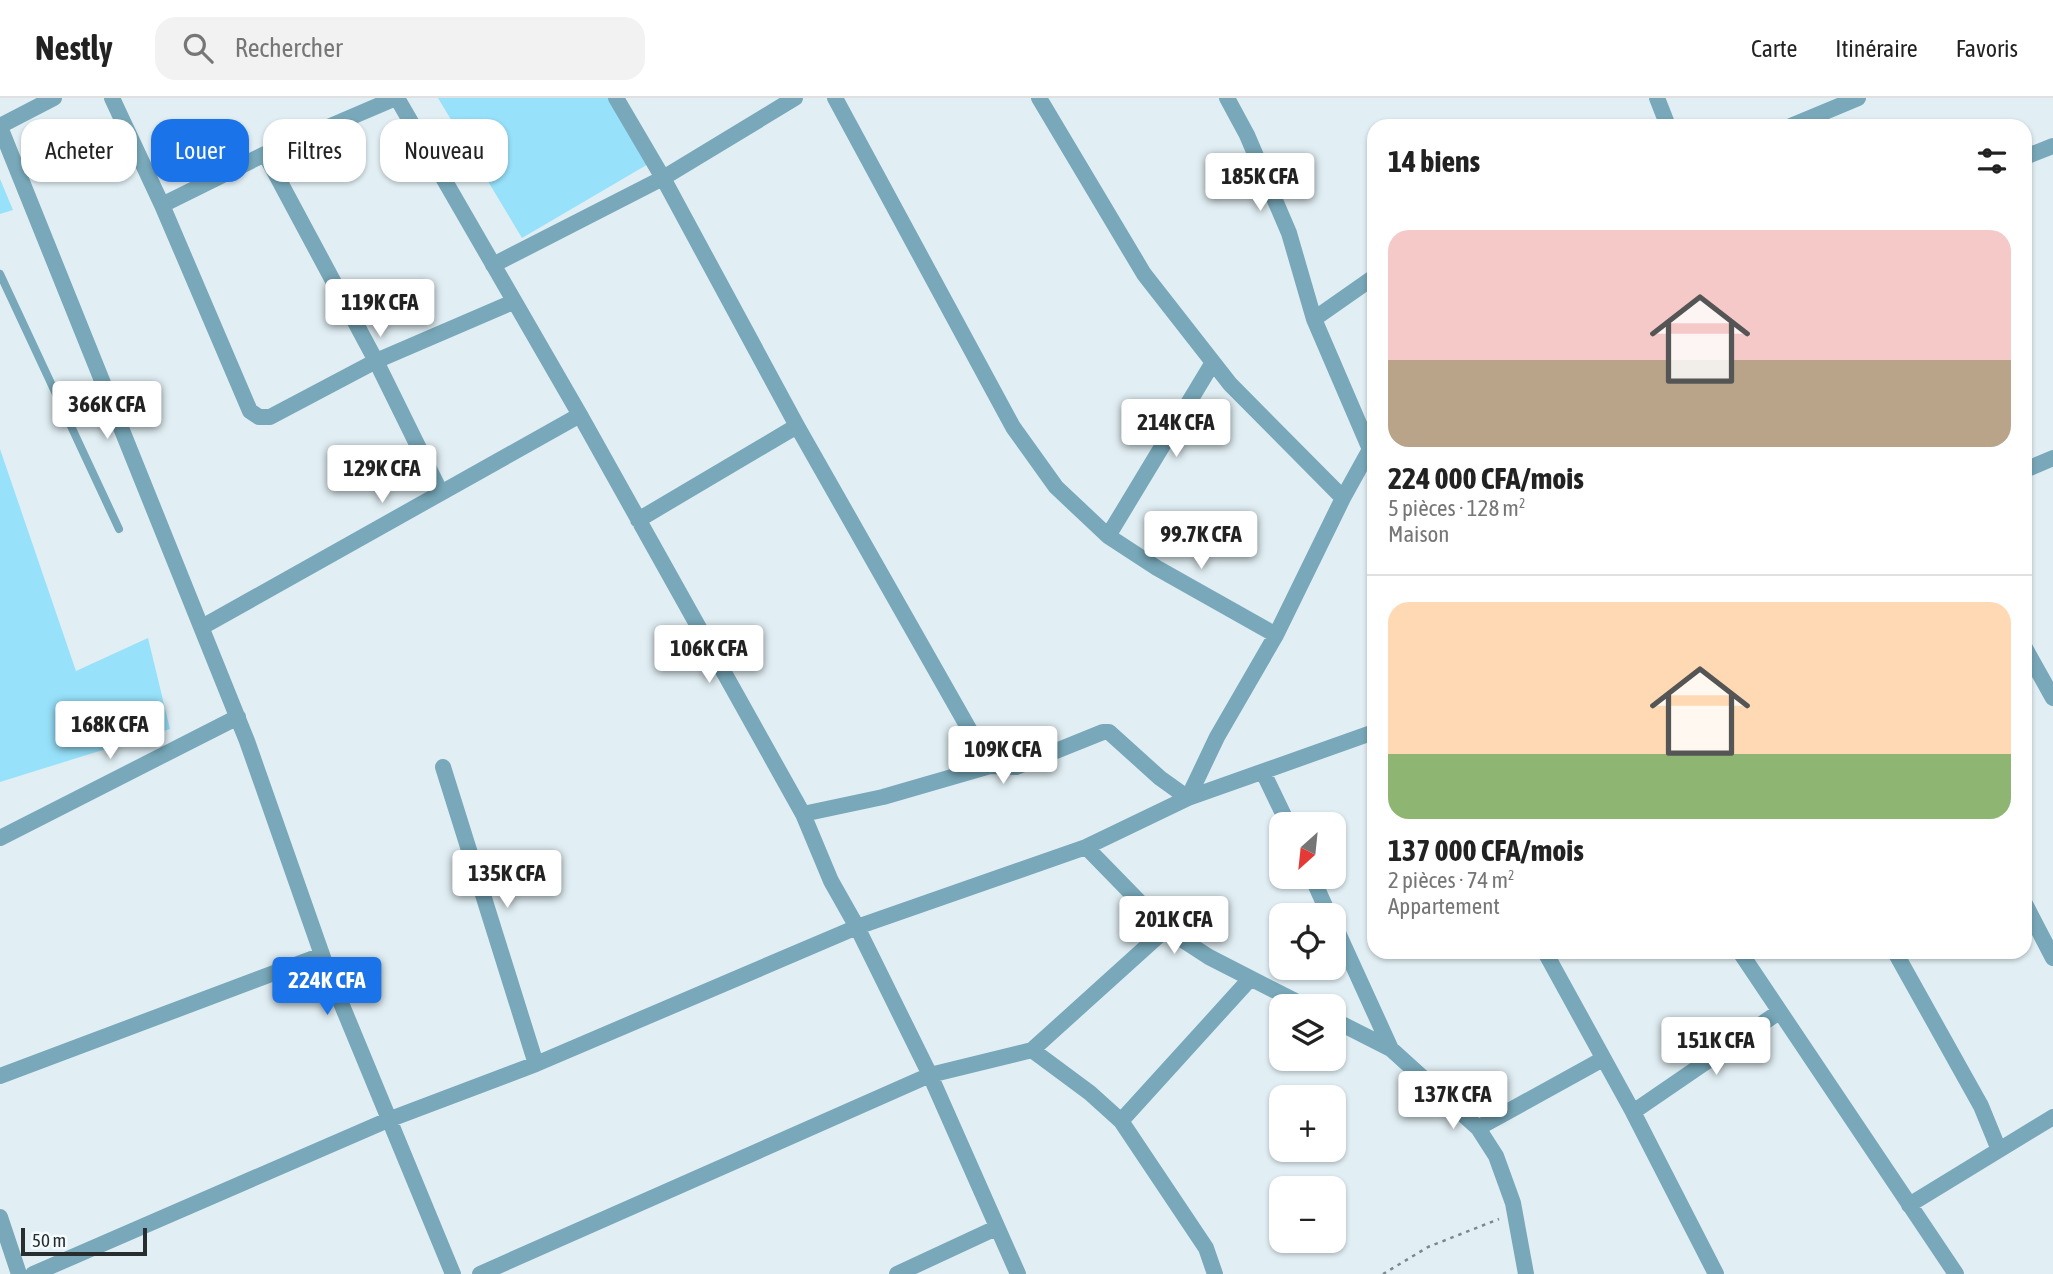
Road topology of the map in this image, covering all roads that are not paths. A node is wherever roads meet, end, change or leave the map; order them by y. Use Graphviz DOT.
graph roads {
  1 [pos="54,98"];
  2 [pos="112,98"];
  3 [pos="396,98"];
  4 [pos="616,98"];
  5 [pos="795,98"];
  6 [pos="835,98"];
  7 [pos="1039,98"];
  8 [pos="1227,98"];
  9 [pos="1657,98"];
  10 [pos="1858,98"];
  11 [pos="347,119"];
  12 [pos="1665,119"];
  13 [pos="1808,119"];
  14 [pos="0,127"];
  15 [pos="2053,146"];
  16 [pos="2032,154"];
  17 [pos="263,155"];
  18 [pos="663,178"];
  19 [pos="280,182"];
  20 [pos="162,205"];
  21 [pos="493,265"];
  22 [pos="0,274"];
  23 [pos="1367,282"];
  24 [pos="513,302"];
  25 [pos="1314,319"];
  26 [pos="376,361"];
  27 [pos="1212,364"];
  28 [pos="580,415"];
  29 [pos="797,426"];
  30 [pos="1367,436"];
  31 [pos="1367,453"];
  32 [pos="2053,458"];
  33 [pos="2032,467"];
  34 [pos="441,493"];
  35 [pos="1343,498"];
  36 [pos="638,520"];
  37 [pos="119,529"];
  38 [pos="1108,536"];
  39 [pos="202,627"];
  40 [pos="1276,635"];
  41 [pos="2032,660"];
  42 [pos="2053,698"];
  43 [pos="237,717"];
  44 [pos="1367,735"];
  45 [pos="990,766"];
  46 [pos="443,767"];
  47 [pos="1264,772"];
  48 [pos="1188,799"];
  49 [pos="1282,812"];
  50 [pos="803,814"];
  51 [pos="0,838"];
  52 [pos="1086,847"];
  53 [pos="2032,918"];
  54 [pos="857,927"];
  55 [pos="1166,929"];
  56 [pos="1346,951"];
  57 [pos="322,955"];
  58 [pos="2053,958"];
  59 [pos="1549,959"];
  60 [pos="1745,959"];
  61 [pos="1899,959"];
  62 [pos="1251,979"];
  63 [pos="1281,994"];
  64 [pos="1779,1012"];
  65 [pos="1346,1026"];
  66 [pos="1391,1049"];
  67 [pos="1032,1050"];
  68 [pos="1603,1059"];
  69 [pos="536,1065"];
  70 [pos="930,1075"];
  71 [pos="0,1076"];
  72 [pos="1633,1112"];
  73 [pos="2053,1117"];
  74 [pos="388,1120"];
  75 [pos="1121,1121"];
  76 [pos="1478,1128"];
  77 [pos="1999,1150"];
  78 [pos="1909,1206"];
  79 [pos="0,1217"];
  80 [pos="996,1228"];
  81 [pos="19,1274"];
  82 [pos="33,1274"];
  83 [pos="453,1274"];
  84 [pos="480,1274"];
  85 [pos="897,1274"];
  86 [pos="1018,1274"];
  87 [pos="1214,1274"];
  88 [pos="1526,1274"];
  89 [pos="1716,1274"];
  90 [pos="1956,1274"];
  1 -- 14 [label="street"];
  2 -- 20 [label="street"];
  3 -- 11 [label="street"];
  3 -- 21 [label="street"];
  4 -- 18 [label="street"];
  5 -- 18 [label="street"];
  6 -- 38 [label="street"];
  7 -- 27 [label="street"];
  8 -- 25 [label="street"];
  9 -- 12 [label="street"];
  10 -- 13 [label="street"];
  14 -- 39 [label="street"];
  15 -- 16 [label="street"];
  17 -- 20 [label="street"];
  18 -- 21 [label="street"];
  18 -- 29 [label="street"];
  19 -- 26 [label="street"];
  20 -- 26 [label="street"];
  21 -- 24 [label="street"];
  22 -- 37 [label="lane"];
  23 -- 25 [label="street"];
  24 -- 26 [label="street"];
  24 -- 28 [label="street"];
  25 -- 30 [label="street"];
  26 -- 34 [label="street"];
  27 -- 35 [label="street"];
  27 -- 38 [label="street"];
  28 -- 34 [label="street"];
  28 -- 36 [label="street"];
  29 -- 36 [label="street"];
  29 -- 45 [label="street"];
  31 -- 35 [label="street"];
  32 -- 33 [label="street"];
  34 -- 39 [label="street"];
  35 -- 40 [label="street"];
  36 -- 50 [label="street"];
  38 -- 40 [label="street"];
  39 -- 43 [label="street"];
  40 -- 48 [label="street"];
  41 -- 42 [label="street"];
  43 -- 51 [label="street"];
  43 -- 57 [label="street"];
  44 -- 47 [label="street"];
  45 -- 48 [label="street"];
  45 -- 50 [label="street"];
  46 -- 69 [label="street"];
  47 -- 48 [label="street"];
  47 -- 49 [label="street"];
  48 -- 52 [label="street"];
  50 -- 54 [label="street"];
  52 -- 54 [label="street"];
  52 -- 55 [label="street"];
  53 -- 58 [label="street"];
  54 -- 69 [label="street"];
  54 -- 70 [label="street"];
  55 -- 62 [label="street"];
  55 -- 67 [label="street"];
  56 -- 66 [label="street"];
  57 -- 71 [label="street"];
  57 -- 74 [label="street"];
  59 -- 68 [label="street"];
  60 -- 64 [label="street"];
  61 -- 77 [label="street"];
  62 -- 63 [label="street"];
  62 -- 75 [label="street"];
  64 -- 72 [label="street"];
  64 -- 78 [label="street"];
  65 -- 66 [label="street"];
  66 -- 76 [label="street"];
  67 -- 70 [label="street"];
  67 -- 75 [label="street"];
  68 -- 72 [label="street"];
  68 -- 76 [label="street"];
  69 -- 74 [label="street"];
  70 -- 80 [label="street"];
  70 -- 84 [label="street"];
  72 -- 89 [label="street"];
  73 -- 77 [label="street"];
  74 -- 82 [label="street"];
  74 -- 83 [label="street"];
  75 -- 87 [label="street"];
  76 -- 88 [label="street"];
  77 -- 78 [label="street"];
  78 -- 90 [label="street"];
  79 -- 81 [label="street"];
  80 -- 85 [label="street"];
  80 -- 86 [label="street"];
}
